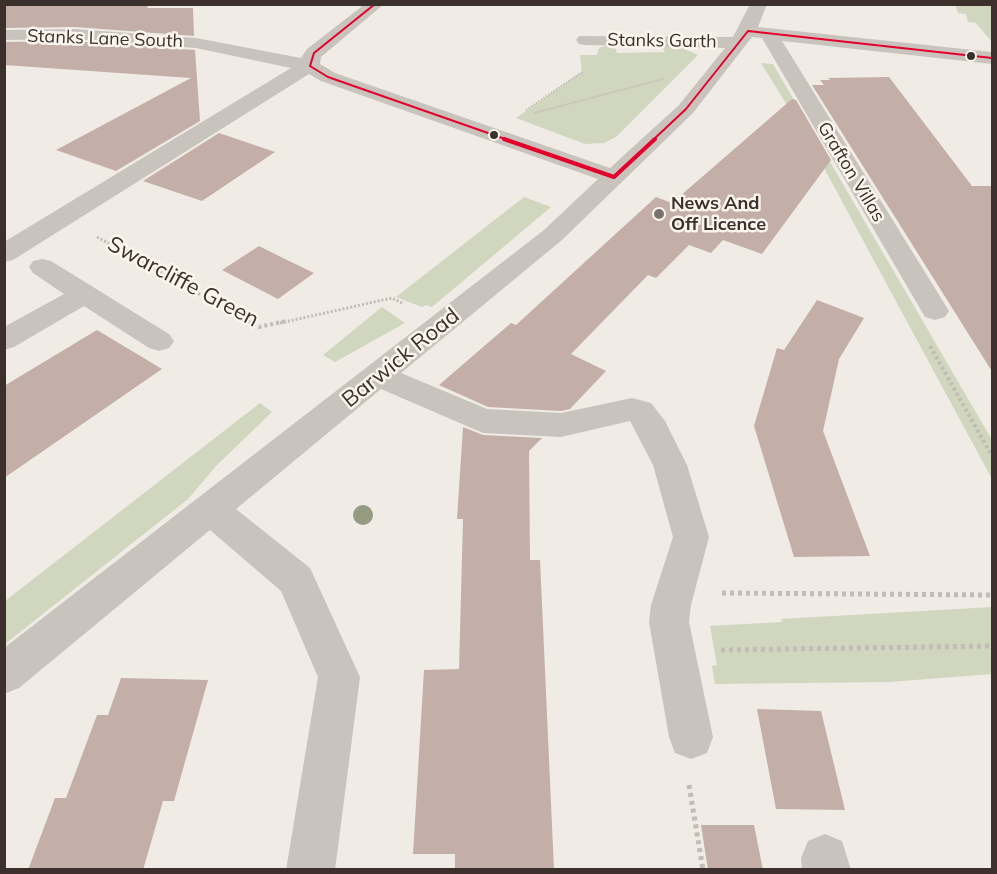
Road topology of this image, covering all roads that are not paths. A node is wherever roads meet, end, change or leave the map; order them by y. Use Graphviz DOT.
graph roads {
  1 [pos="376,4"];
  2 [pos="759,4"];
  3 [pos="4,35"];
  4 [pos="752,36"];
  5 [pos="586,40"];
  6 [pos="993,58"];
  7 [pos="310,66"];
  8 [pos="614,177"];
  9 [pos="4,254"];
  10 [pos="42,267"];
  11 [pos="84,294"];
  12 [pos="935,311"];
  13 [pos="4,340"];
  14 [pos="159,341"];
  15 [pos="379,376"];
  16 [pos="211,510"];
  17 [pos="4,674"];
  18 [pos="691,738"];
  19 [pos="310,870"];
  1 -- 7 [label="street"];
  2 -- 4 [label="street, Barwick Road"];
  3 -- 7 [label="street, Stanks Lane South"];
  4 -- 5 [label="street, Stanks Garth"];
  4 -- 6 [label="street, Stanks Garth"];
  4 -- 8 [label="street, Barwick Road"];
  4 -- 12 [label="street, Grafton Villas"];
  7 -- 8 [label="street, Stanks Lane South"];
  7 -- 9 [label="street"];
  8 -- 15 [label="street, Barwick Road"];
  10 -- 11 [label="street"];
  11 -- 13 [label="street"];
  11 -- 14 [label="street"];
  15 -- 16 [label="street, Barwick Road"];
  15 -- 18 [label="street"];
  16 -- 17 [label="street, Barwick Road"];
  16 -- 19 [label="street"];
}
